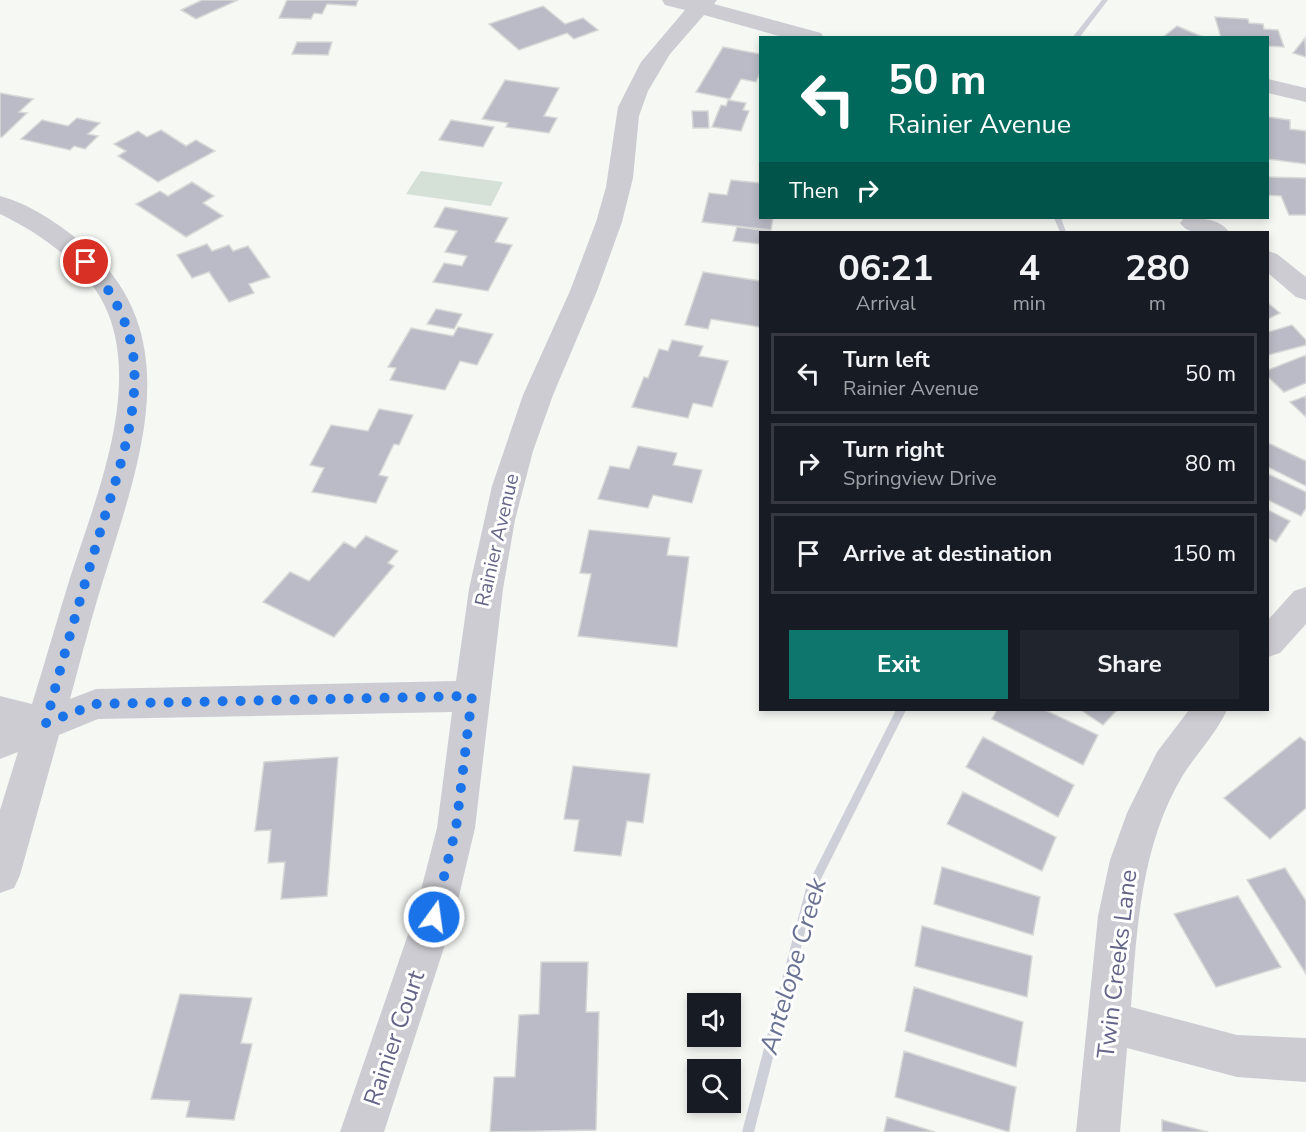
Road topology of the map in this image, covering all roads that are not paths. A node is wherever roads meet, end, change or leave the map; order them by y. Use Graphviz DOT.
graph roads {
  1 [pos="693,2"];
  2 [pos="806,36"];
  3 [pos="1269,86"];
  4 [pos="1306,95"];
  5 [pos="0,204"];
  6 [pos="1269,261"];
  7 [pos="1306,291"];
  8 [pos="1306,601"];
  9 [pos="1269,642"];
  10 [pos="472,696"];
  11 [pos="0,711"];
  12 [pos="1208,711"];
  13 [pos="46,723"];
  14 [pos="0,743"];
  15 [pos="0,875"];
  16 [pos="1108,1022"];
  17 [pos="1306,1060"];
  18 [pos="362,1132"];
  19 [pos="1098,1132"];
  1 -- 2 [label="street"];
  1 -- 10 [label="street, Rainier Avenue"];
  3 -- 4 [label="street"];
  5 -- 13 [label="street"];
  6 -- 7 [label="street"];
  8 -- 9 [label="street"];
  10 -- 13 [label="street"];
  10 -- 18 [label="street, Rainier Court"];
  11 -- 13 [label="street"];
  12 -- 16 [label="street, Twin Creeks Lane"];
  13 -- 14 [label="street"];
  13 -- 15 [label="street"];
  16 -- 17 [label="street"];
  16 -- 19 [label="street, Twin Creeks Lane"];
}
